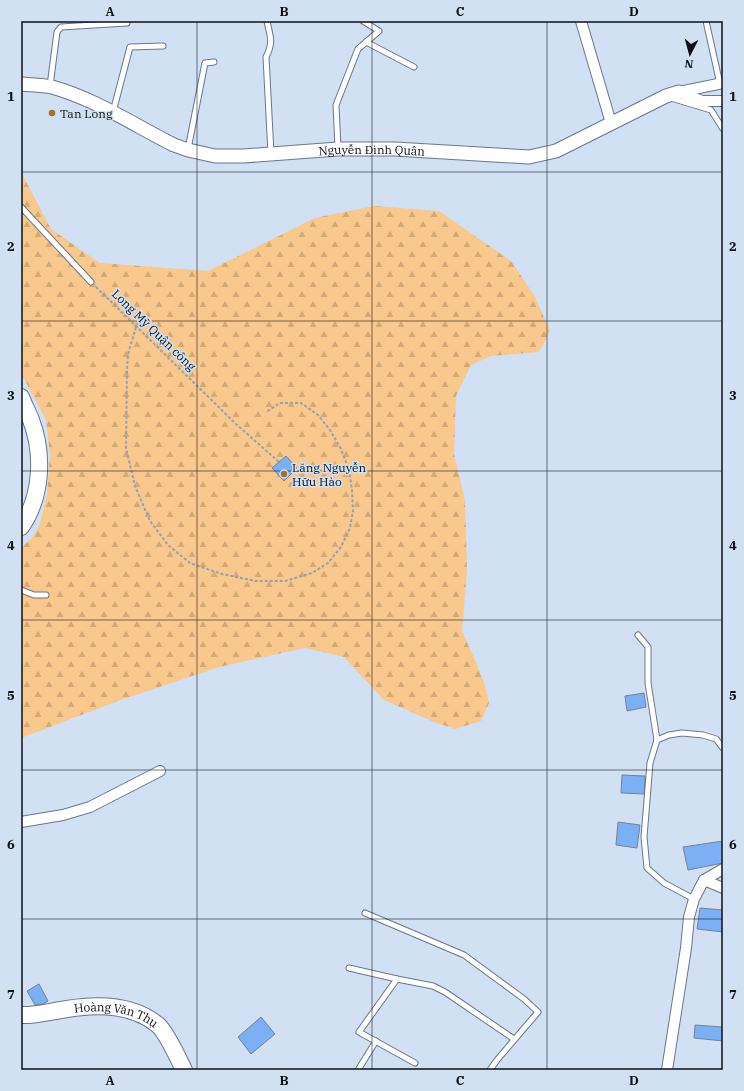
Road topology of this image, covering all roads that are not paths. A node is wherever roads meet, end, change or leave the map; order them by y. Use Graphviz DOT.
graph roads {
  1 [pos="267,21"];
  2 [pos="363,21"];
  3 [pos="581,21"];
  4 [pos="706,21"];
  5 [pos="127,24"];
  6 [pos="366,42"];
  7 [pos="163,46"];
  8 [pos="214,62"];
  9 [pos="414,67"];
  10 [pos="722,83"];
  11 [pos="21,84"];
  12 [pos="50,87"];
  13 [pos="679,92"];
  14 [pos="666,96"];
  15 [pos="723,101"];
  16 [pos="113,113"];
  17 [pos="611,123"];
  18 [pos="723,129"];
  19 [pos="338,149"];
  20 [pos="188,150"];
  21 [pos="271,155"];
  22 [pos="21,207"];
  23 [pos="91,282"];
  24 [pos="21,398"];
  25 [pos="21,528"];
  26 [pos="21,590"];
  27 [pos="46,595"];
  28 [pos="638,635"];
  29 [pos="657,740"];
  30 [pos="723,748"];
  31 [pos="160,771"];
  32 [pos="21,822"];
  33 [pos="723,869"];
  34 [pos="704,880"];
  35 [pos="723,888"];
  36 [pos="694,899"];
  37 [pos="365,913"];
  38 [pos="349,968"];
  39 [pos="397,979"];
  40 [pos="21,1015"];
  41 [pos="514,1039"];
  42 [pos="376,1041"];
  43 [pos="415,1063"];
  44 [pos="184,1070"];
  45 [pos="358,1070"];
  46 [pos="490,1070"];
  47 [pos="667,1070"];
  1 -- 21 [label="lane"];
  2 -- 6 [label="lane"];
  3 -- 17 [label="street"];
  4 -- 10 [label="lane"];
  5 -- 12 [label="lane"];
  6 -- 9 [label="lane"];
  6 -- 19 [label="lane"];
  7 -- 16 [label="lane"];
  8 -- 20 [label="lane"];
  10 -- 13 [label="street, Nguyễn Đình Quân"];
  11 -- 12 [label="street, Nguyễn Đình Quân"];
  12 -- 16 [label="street, Nguyễn Đình Quân"];
  13 -- 14 [label="street, Nguyễn Đình Quân"];
  13 -- 15 [label="street"];
  14 -- 17 [label="street, Nguyễn Đình Quân"];
  14 -- 18 [label="lane"];
  16 -- 20 [label="street, Nguyễn Đình Quân"];
  17 -- 19 [label="street, Nguyễn Đình Quân"];
  19 -- 21 [label="street, Nguyễn Đình Quân"];
  20 -- 21 [label="street, Nguyễn Đình Quân"];
  22 -- 23 [label="lane"];
  24 -- 25 [label="main road"];
  26 -- 27 [label="lane"];
  28 -- 29 [label="lane"];
  29 -- 30 [label="lane"];
  29 -- 36 [label="lane"];
  31 -- 32 [label="street"];
  33 -- 34 [label="street"];
  34 -- 35 [label="street"];
  34 -- 36 [label="street"];
  36 -- 47 [label="street"];
  37 -- 41 [label="lane"];
  38 -- 39 [label="lane"];
  39 -- 41 [label="lane"];
  39 -- 42 [label="lane"];
  40 -- 44 [label="main road, Hoàng Văn Thụ"];
  41 -- 46 [label="lane"];
  42 -- 43 [label="lane"];
  42 -- 45 [label="lane"];
}
